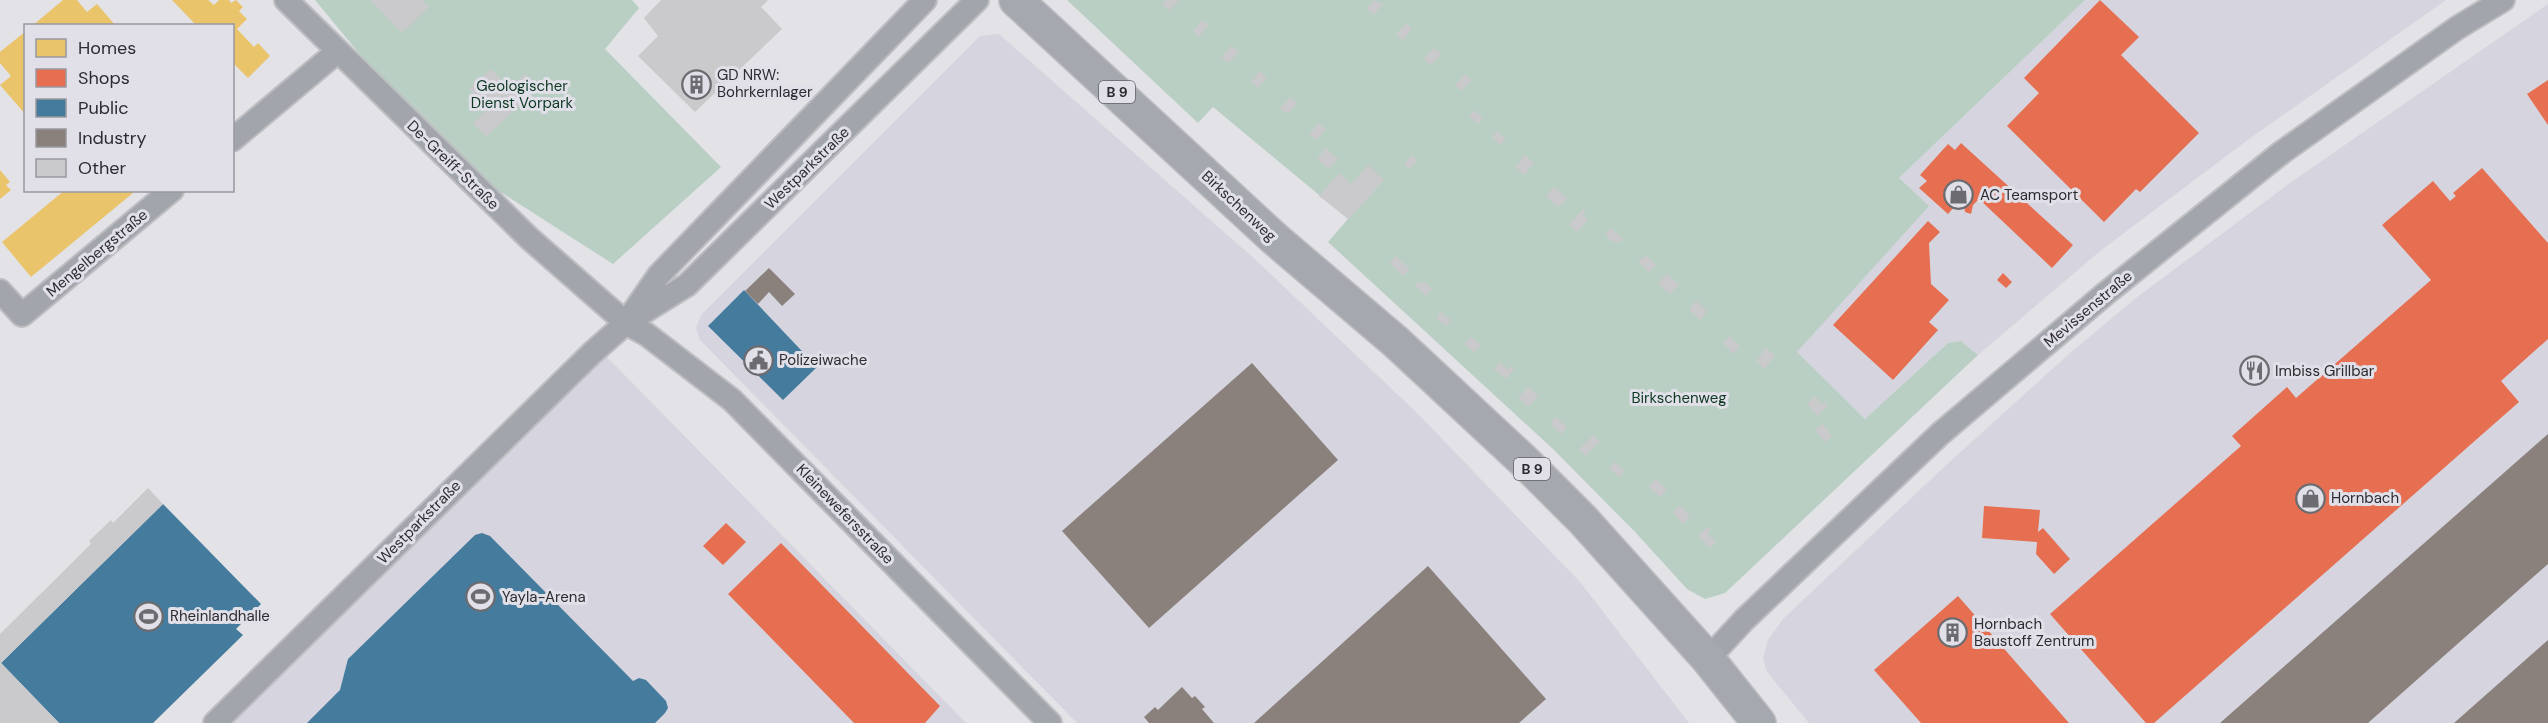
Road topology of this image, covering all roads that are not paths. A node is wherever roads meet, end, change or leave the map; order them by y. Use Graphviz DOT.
graph roads {
  1 [pos="286,0"];
  2 [pos="926,0"];
  3 [pos="977,0"];
  4 [pos="1017,0"];
  5 [pos="2503,0"];
  6 [pos="337,52"];
  7 [pos="234,138"];
  8 [pos="169,192"];
  9 [pos="0,291"];
  10 [pos="626,323"];
  11 [pos="1708,659"];
  12 [pos="215,723"];
  13 [pos="1050,723"];
  14 [pos="1760,723"];
  1 -- 6 [label="street, De-Greiff-Straße"];
  2 -- 10 [label="street, Westparkstraße"];
  3 -- 10 [label="street, Westparkstraße"];
  4 -- 11 [label="main road, Birkschenweg / B 9"];
  5 -- 11 [label="street, Mevissenstraße"];
  6 -- 7 [label="street"];
  6 -- 10 [label="street, De-Greiff-Straße"];
  8 -- 9 [label="street, Mengelbergstraße"];
  10 -- 12 [label="street, Westparkstraße"];
  10 -- 13 [label="street, Kleinewefersstraße"];
  11 -- 14 [label="main road, Birkschenweg / B 9"];
}
